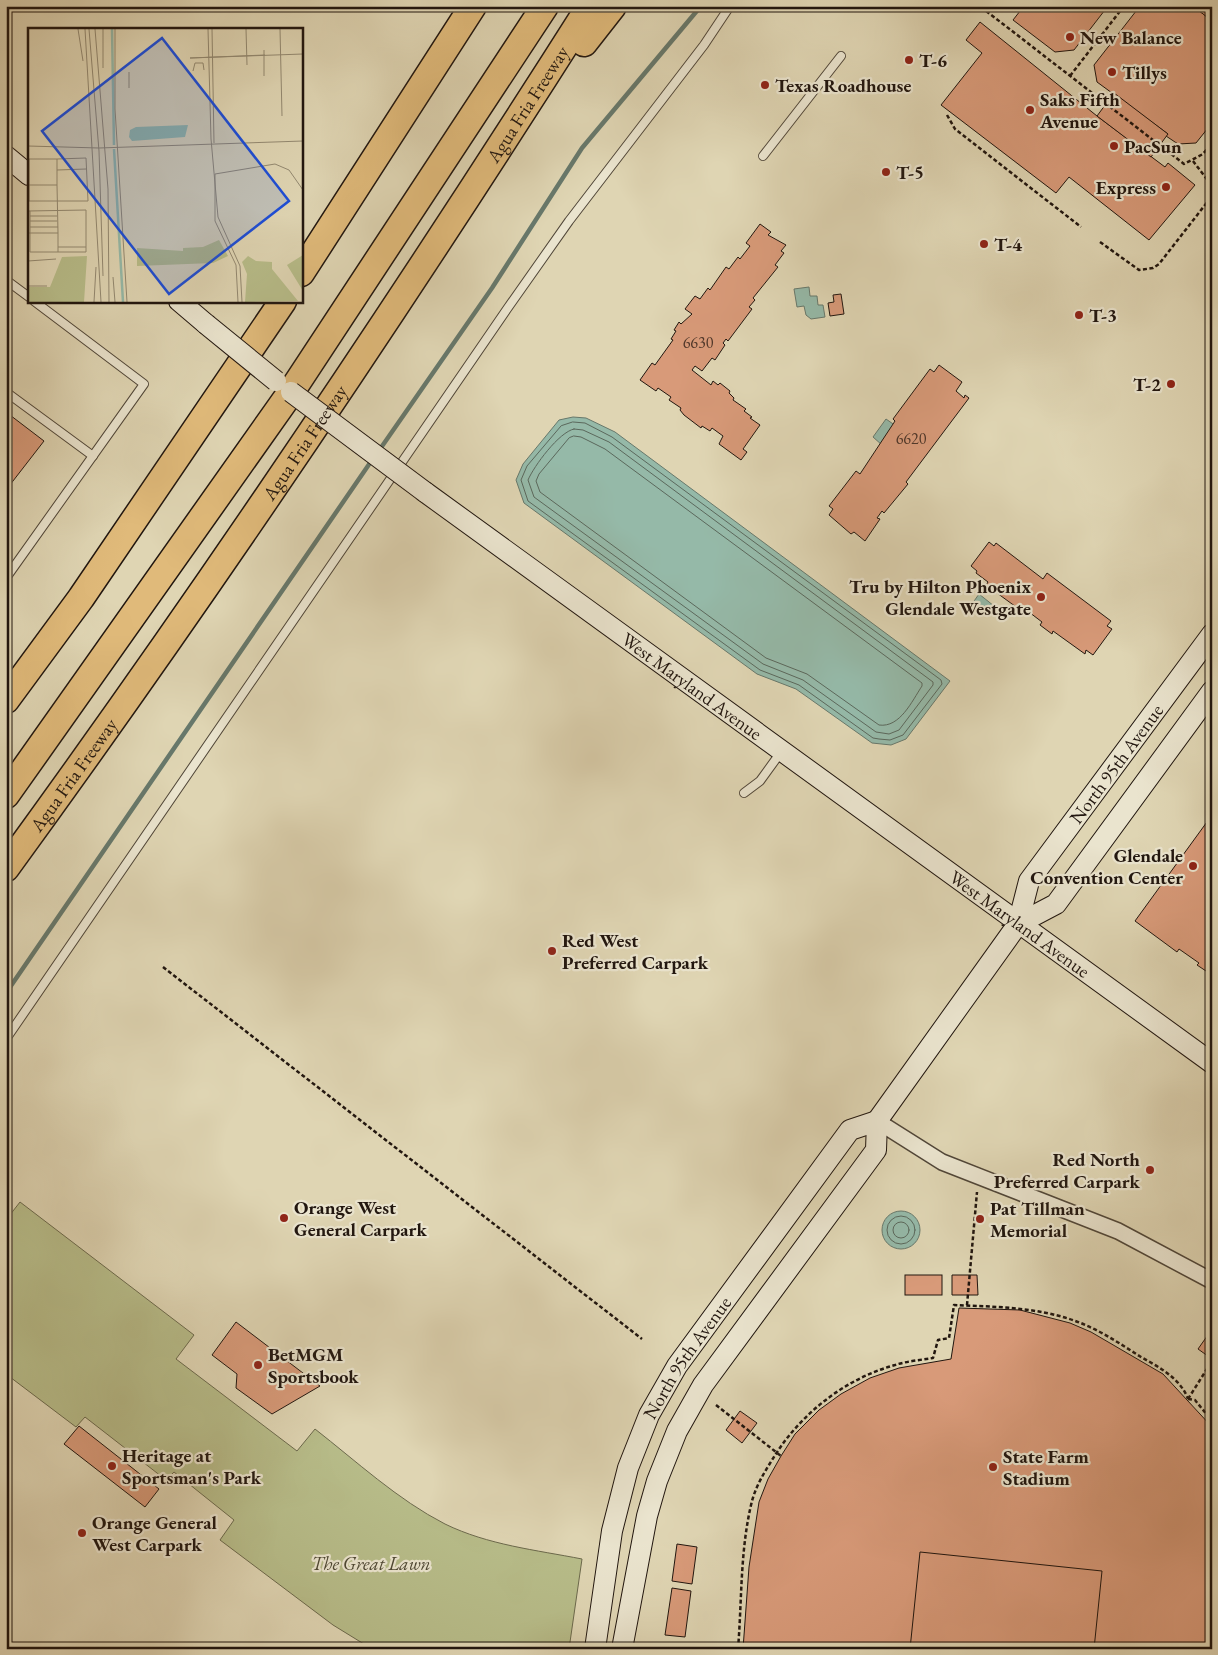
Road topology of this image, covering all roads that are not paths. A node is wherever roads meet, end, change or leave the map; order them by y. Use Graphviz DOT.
graph roads {
  1 [pos="460,6"];
  2 [pos="473,6"];
  3 [pos="524,6"];
  4 [pos="545,6"];
  5 [pos="590,6"];
  6 [pos="613,6"];
  7 [pos="730,6"];
  8 [pos="443,52"];
  9 [pos="841,56"];
  10 [pos="473,102"];
  11 [pos="6,156"];
  12 [pos="763,156"];
  13 [pos="490,164"];
  14 [pos="28,174"];
  15 [pos="302,271"];
  16 [pos="6,280"];
  17 [pos="28,296"];
  18 [pos="35,302"];
  19 [pos="180,302"];
  20 [pos="282,302"];
  21 [pos="283,387"];
  22 [pos="6,392"];
  23 [pos="94,456"];
  24 [pos="6,578"];
  25 [pos="147,582"];
  26 [pos="1212,634"];
  27 [pos="1212,691"];
  28 [pos="6,700"];
  29 [pos="781,752"];
  30 [pos="6,769"];
  31 [pos="744,794"];
  32 [pos="6,795"];
  33 [pos="6,868"];
  34 [pos="1018,924"];
  35 [pos="6,1039"];
  36 [pos="1212,1063"];
  37 [pos="877,1120"];
  38 [pos="1212,1281"];
  39 [pos="595,1649"];
  40 [pos="622,1649"];
  1 -- 8 [label="highway"];
  2 -- 8 [label="highway"];
  3 -- 10 [label="highway"];
  4 -- 10 [label="highway"];
  5 -- 13 [label="highway, Agua Fria Freeway"];
  6 -- 13 [label="highway"];
  7 -- 35 [label="lane"];
  8 -- 15 [label="highway"];
  9 -- 12 [label="lane"];
  10 -- 21 [label="highway"];
  11 -- 14 [label="street"];
  13 -- 33 [label="highway, Agua Fria Freeway"];
  16 -- 17 [label="lane"];
  18 -- 23 [label="lane"];
  19 -- 21 [label="street, West Maryland Avenue, bridge"];
  20 -- 28 [label="highway"];
  21 -- 25 [label="highway"];
  21 -- 29 [label="street, West Maryland Avenue, bridge"];
  22 -- 23 [label="lane"];
  23 -- 24 [label="lane"];
  25 -- 30 [label="highway"];
  25 -- 32 [label="highway"];
  26 -- 34 [label="street, North 95th Avenue"];
  27 -- 34 [label="street, North 95th Avenue"];
  29 -- 31 [label="lane"];
  29 -- 34 [label="street, West Maryland Avenue"];
  34 -- 36 [label="street, West Maryland Avenue"];
  34 -- 37 [label="street, North 95th Avenue"];
  37 -- 38 [label="street"];
  37 -- 39 [label="street, North 95th Avenue"];
  37 -- 40 [label="street, North 95th Avenue"];
}
